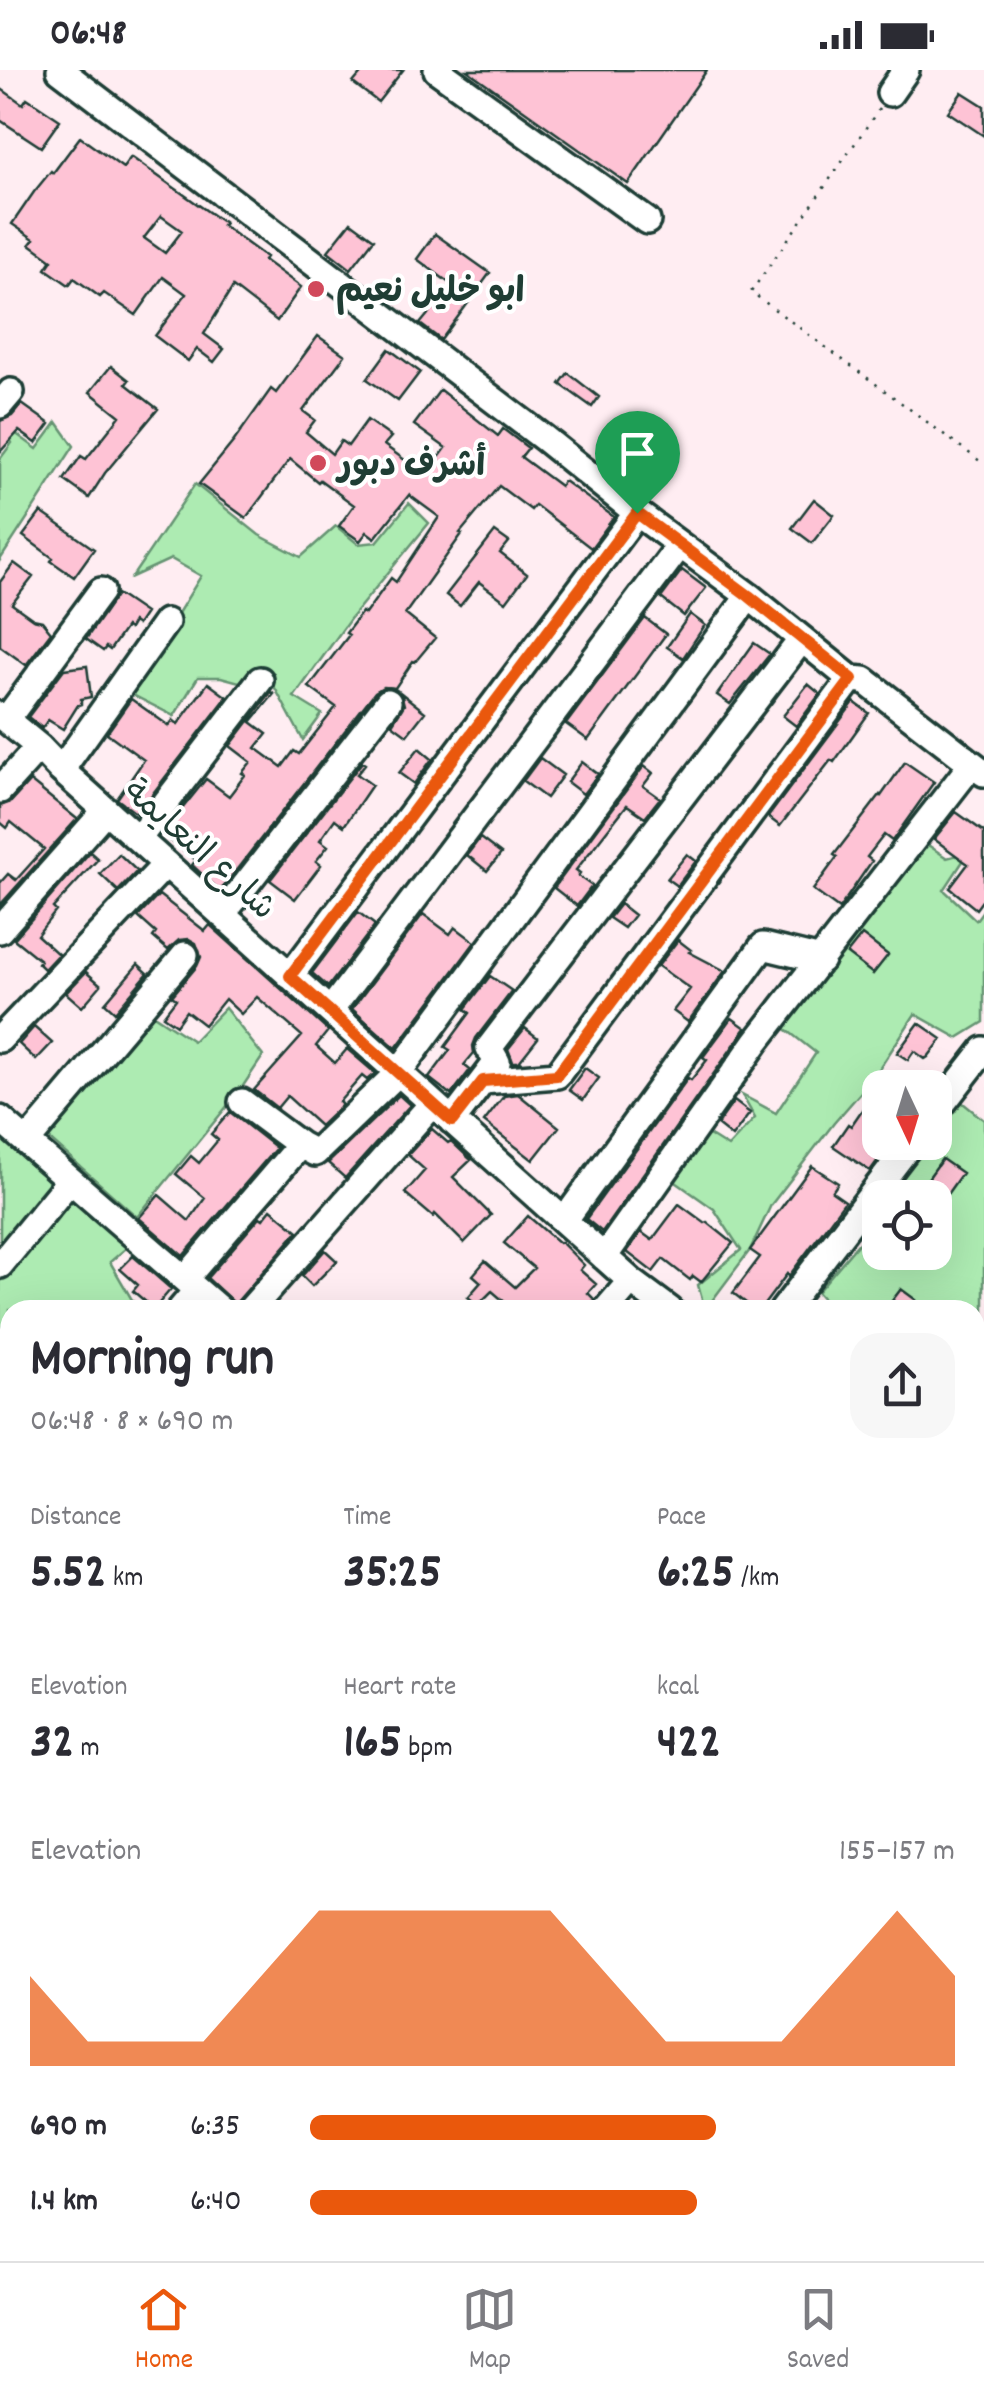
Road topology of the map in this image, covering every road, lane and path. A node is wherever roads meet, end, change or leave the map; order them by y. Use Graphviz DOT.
graph roads {
  1 [pos="60,70"];
  2 [pos="437,70"];
  3 [pos="906,70"];
  4 [pos="890,93"];
  5 [pos="647,221"];
  6 [pos="984,464"];
  7 [pos="637,513"];
  8 [pos="680,545"];
  9 [pos="101,591"];
  10 [pos="749,596"];
  11 [pos="166,622"];
  12 [pos="802,639"];
  13 [pos="852,679"];
  14 [pos="260,680"];
  15 [pos="388,702"];
  16 [pos="3,718"];
  17 [pos="39,747"];
  18 [pos="978,768"];
  19 [pos="61,770"];
  20 [pos="0,790"];
  21 [pos="106,810"];
  22 [pos="138,839"];
  23 [pos="166,864"];
  24 [pos="222,915"];
  25 [pos="0,930"];
  26 [pos="186,955"];
  27 [pos="820,960"];
  28 [pos="290,976"];
  29 [pos="330,1011"];
  30 [pos="0,1039"];
  31 [pos="984,1050"];
  32 [pos="398,1073"];
  33 [pos="483,1081"];
  34 [pos="952,1091"];
  35 [pos="242,1102"];
  36 [pos="442,1112"];
  37 [pos="0,1119"];
  38 [pos="26,1142"];
  39 [pos="300,1145"];
  40 [pos="898,1160"];
  41 [pos="70,1180"];
  42 [pos="564,1221"];
  43 [pos="604,1257"];
  44 [pos="0,1265"];
  45 [pos="631,1281"];
  46 [pos="191,1284"];
  47 [pos="184,1300"];
  48 [pos="209,1300"];
  49 [pos="260,1300"];
  50 [pos="615,1300"];
  51 [pos="657,1300"];
  52 [pos="791,1300"];
  1 -- 7 [label="street"];
  2 -- 5 [label="street"];
  3 -- 4 [label="street"];
  4 -- 6 [label="path"];
  7 -- 8 [label="street"];
  7 -- 28 [label="street"];
  8 -- 10 [label="street"];
  8 -- 29 [label="street"];
  9 -- 16 [label="street"];
  10 -- 12 [label="street"];
  10 -- 32 [label="street"];
  11 -- 19 [label="street"];
  12 -- 13 [label="street"];
  12 -- 33 [label="street"];
  13 -- 18 [label="street"];
  13 -- 33 [label="street"];
  14 -- 22 [label="street"];
  15 -- 24 [label="street"];
  16 -- 17 [label="street, شارع النعايمة"];
  17 -- 19 [label="street, شارع النعايمة"];
  17 -- 20 [label="street"];
  18 -- 27 [label="street"];
  19 -- 21 [label="street, شارع النعايمة"];
  21 -- 22 [label="street, شارع النعايمة"];
  21 -- 25 [label="street"];
  22 -- 23 [label="street, شارع النعايمة"];
  23 -- 24 [label="street, شارع النعايمة"];
  23 -- 30 [label="street"];
  24 -- 28 [label="street, شارع النعايمة"];
  26 -- 38 [label="street"];
  27 -- 42 [label="street"];
  27 -- 43 [label="street"];
  28 -- 29 [label="street, شارع النعايمة"];
  29 -- 32 [label="street, شارع النعايمة"];
  31 -- 34 [label="street"];
  32 -- 36 [label="street, شارع النعايمة"];
  32 -- 39 [label="street"];
  33 -- 36 [label="street"];
  35 -- 39 [label="street"];
  36 -- 42 [label="street, شارع النعايمة"];
  36 -- 49 [label="street"];
  37 -- 38 [label="street"];
  38 -- 41 [label="street"];
  39 -- 46 [label="street"];
  40 -- 52 [label="street"];
  41 -- 44 [label="street"];
  41 -- 46 [label="street"];
  42 -- 43 [label="street, شارع النعايمة"];
  43 -- 45 [label="street, شارع النعايمة"];
  45 -- 50 [label="street"];
  45 -- 51 [label="street, شارع النعايمة"];
  46 -- 47 [label="street"];
  46 -- 48 [label="street"];
}
